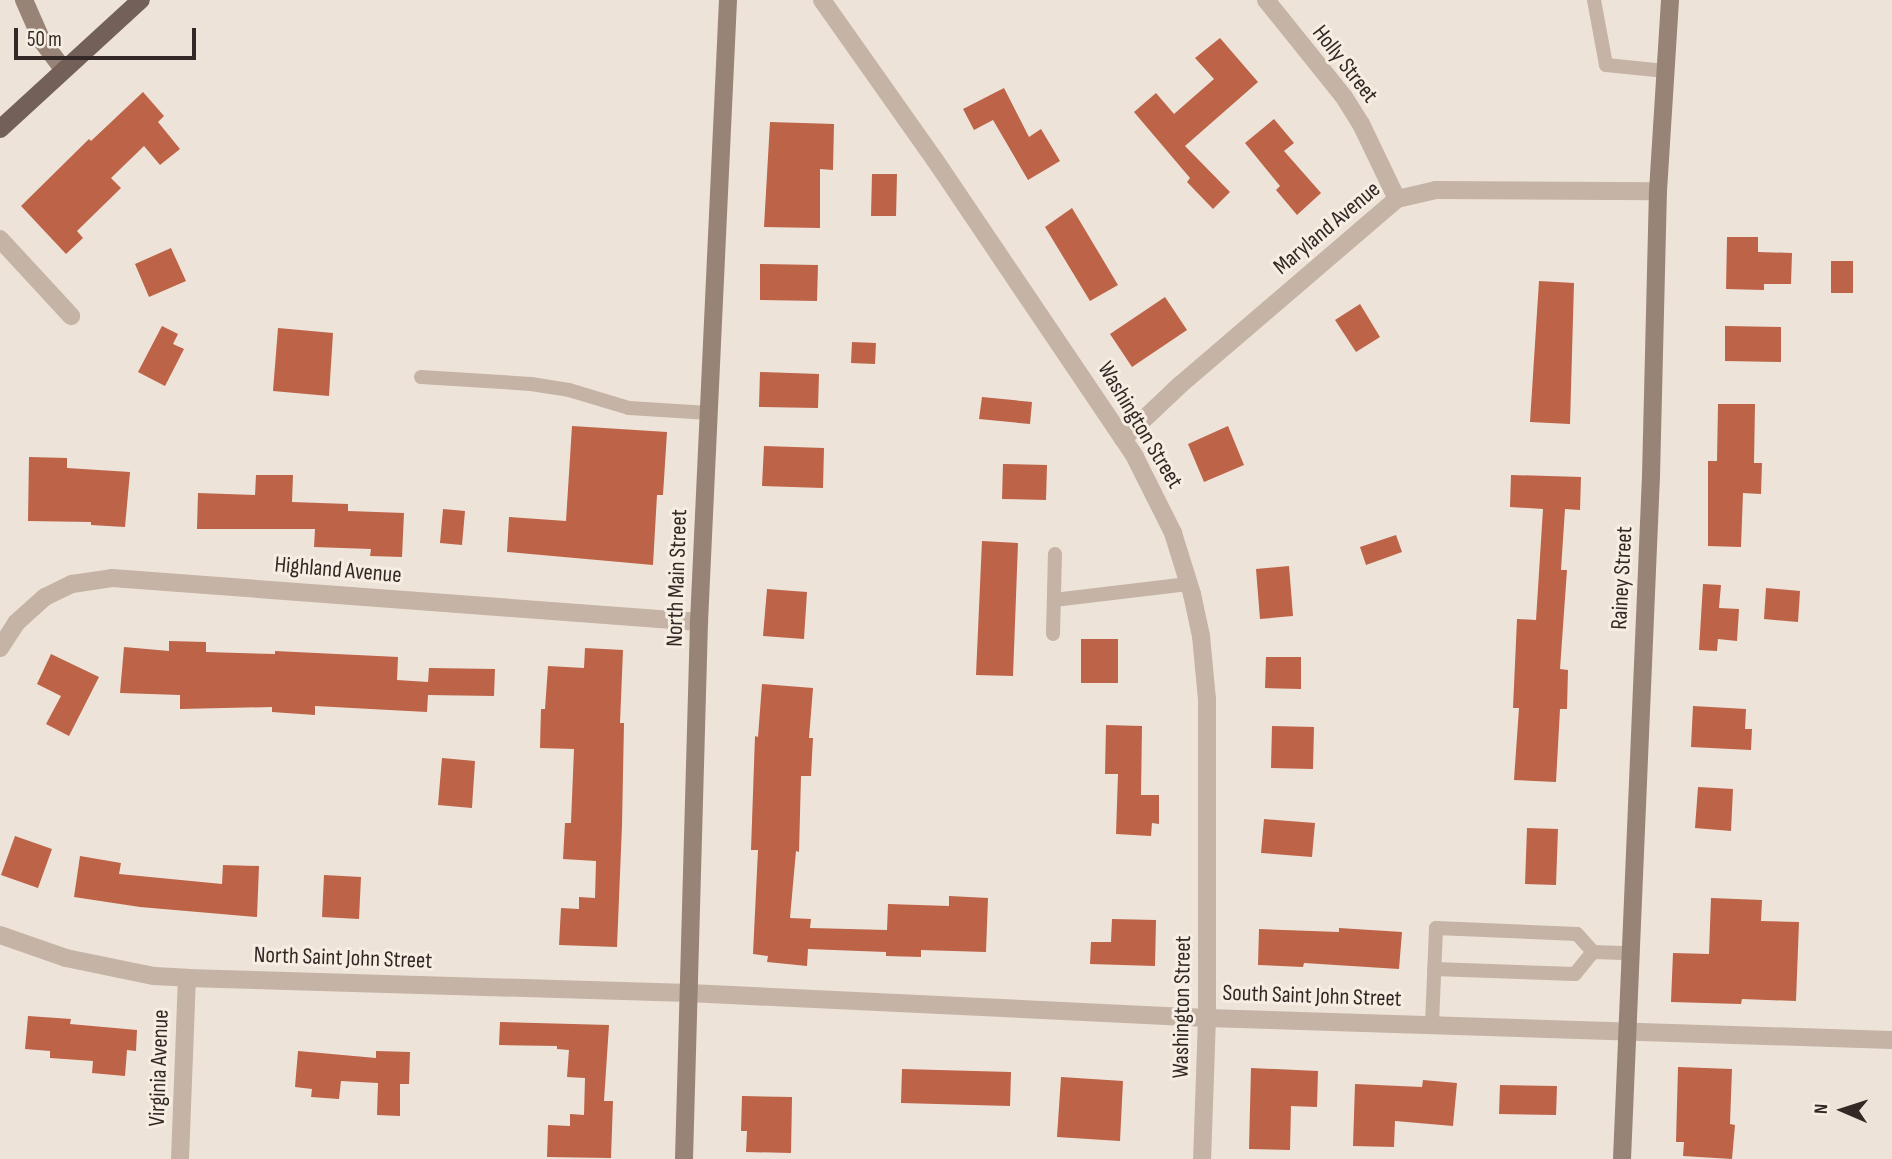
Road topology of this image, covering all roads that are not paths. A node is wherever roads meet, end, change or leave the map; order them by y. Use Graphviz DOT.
graph roads {
  1 [pos="24,0"];
  2 [pos="141,0"];
  3 [pos="728,0"];
  4 [pos="821,0"];
  5 [pos="1266,0"];
  6 [pos="1594,0"];
  7 [pos="1670,0"];
  8 [pos="64,70"];
  9 [pos="1666,71"];
  10 [pos="0,129"];
  11 [pos="1658,191"];
  12 [pos="1396,199"];
  13 [pos="0,239"];
  14 [pos="71,316"];
  15 [pos="421,377"];
  16 [pos="709,413"];
  17 [pos="1123,439"];
  18 [pos="1055,554"];
  19 [pos="1188,584"];
  20 [pos="1054,600"];
  21 [pos="699,622"];
  22 [pos="1053,634"];
  23 [pos="0,648"];
  24 [pos="0,935"];
  25 [pos="1594,952"];
  26 [pos="1630,953"];
  27 [pos="1434,970"];
  28 [pos="187,978"];
  29 [pos="689,993"];
  30 [pos="1207,1018"];
  31 [pos="1432,1024"];
  32 [pos="1627,1030"];
  33 [pos="1892,1040"];
  34 [pos="180,1159"];
  35 [pos="684,1159"];
  36 [pos="1202,1159"];
  37 [pos="1622,1159"];
  1 -- 8 [label="street"];
  2 -- 8 [label="main road"];
  3 -- 16 [label="street, North Main Street"];
  4 -- 17 [label="street, Washington Street"];
  5 -- 12 [label="street, Holly Street"];
  6 -- 9 [label="lane"];
  7 -- 9 [label="street, Rainey Street"];
  8 -- 10 [label="main road"];
  9 -- 11 [label="street, Rainey Street"];
  11 -- 12 [label="street, Maryland Avenue"];
  11 -- 26 [label="street, Rainey Street"];
  12 -- 17 [label="street, Maryland Avenue"];
  13 -- 14 [label="street"];
  15 -- 16 [label="lane"];
  16 -- 21 [label="street, North Main Street"];
  17 -- 19 [label="street, Washington Street"];
  18 -- 20 [label="lane"];
  19 -- 20 [label="lane"];
  19 -- 30 [label="street, Washington Street"];
  20 -- 22 [label="lane"];
  21 -- 23 [label="street, Highland Avenue"];
  21 -- 29 [label="street, North Main Street"];
  24 -- 28 [label="street, North Saint John Street"];
  25 -- 26 [label="lane"];
  25 -- 27 [label="lane"];
  25 -- 27 [label="lane"];
  26 -- 32 [label="street, Rainey Street"];
  27 -- 31 [label="lane"];
  28 -- 29 [label="street, North Saint John Street"];
  28 -- 34 [label="street, Virginia Avenue"];
  29 -- 30 [label="street, South Saint John Street"];
  29 -- 35 [label="street, North Main Street"];
  30 -- 31 [label="street, South Saint John Street"];
  30 -- 36 [label="street, Washington Street"];
  31 -- 32 [label="street, South Saint John Street"];
  32 -- 33 [label="street, South Saint John Street"];
  32 -- 37 [label="street, Rainey Street"];
}
